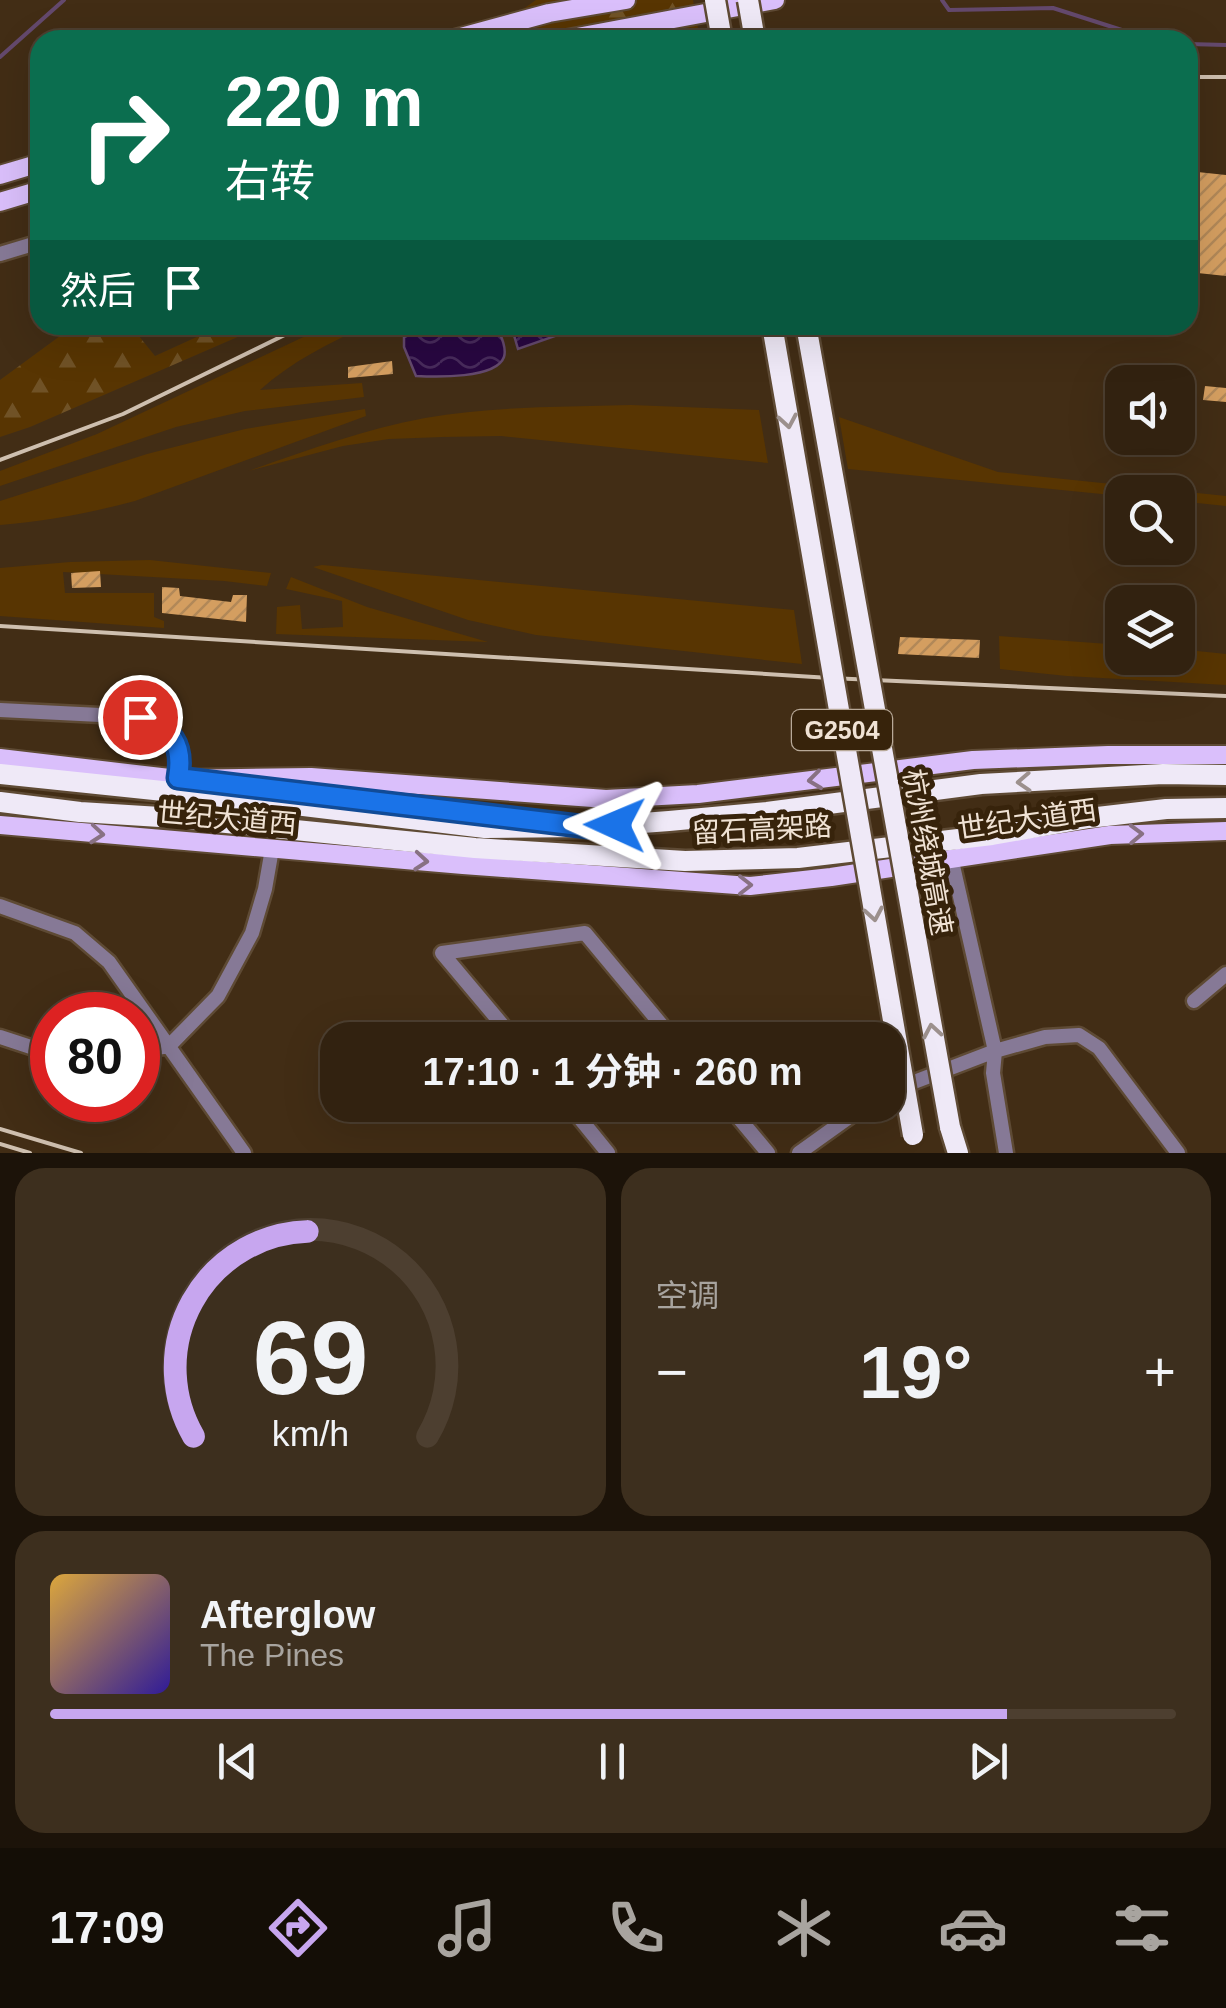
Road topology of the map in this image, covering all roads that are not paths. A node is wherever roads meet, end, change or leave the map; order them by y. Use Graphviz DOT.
graph roads {
  1 [pos="626,0"];
  2 [pos="715,0"];
  3 [pos="748,0"];
  4 [pos="775,0"];
  5 [pos="487,30"];
  6 [pos="614,30"];
  7 [pos="720,30"];
  8 [pos="753,30"];
  9 [pos="30,166"];
  10 [pos="0,175"];
  11 [pos="30,193"];
  12 [pos="0,202"];
  13 [pos="30,245"];
  14 [pos="0,254"];
  15 [pos="774,335"];
  16 [pos="808,335"];
  17 [pos="0,710"];
  18 [pos="1226,755"];
  19 [pos="0,758"];
  20 [pos="0,774"];
  21 [pos="1226,775"];
  22 [pos="178,778"];
  23 [pos="0,802"];
  24 [pos="1226,808"];
  25 [pos="0,825"];
  26 [pos="588,827"];
  27 [pos="1226,832"];
  28 [pos="272,849"];
  29 [pos="951,857"];
  30 [pos="0,906"];
  31 [pos="1226,974"];
  32 [pos="1194,1000"];
  33 [pos="500,1022"];
  34 [pos="659,1022"];
  35 [pos="0,1037"];
  36 [pos="169,1046"];
  37 [pos="30,1047"];
  38 [pos="160,1047"];
  39 [pos="995,1051"];
  40 [pos="905,1085"];
  41 [pos="582,1122"];
  42 [pos="742,1122"];
  43 [pos="842,1122"];
  44 [pos="915,1147"];
  45 [pos="244,1153"];
  46 [pos="608,1153"];
  47 [pos="768,1153"];
  48 [pos="799,1153"];
  49 [pos="956,1153"];
  50 [pos="1006,1153"];
  51 [pos="1178,1153"];
  1 -- 5 [label="main road"];
  2 -- 7 [label="highway, bridge"];
  3 -- 8 [label="highway, bridge"];
  4 -- 6 [label="main road"];
  9 -- 10 [label="main road"];
  11 -- 12 [label="main road"];
  13 -- 14 [label="street"];
  15 -- 44 [label="highway, G2504, one-way, bridge"];
  49 -- 16 [label="highway, 杭州绕城高速 / G2504, one-way, bridge"];
  17 -- 22 [label="street"];
  18 -- 22 [label="main road, 世纪大道西, one-way"];
  19 -- 22 [label="main road, 世纪大道西"];
  20 -- 26 [label="highway, 留石高架路"];
  21 -- 26 [label="highway, 留石高架路, one-way"];
  22 -- 26 [label="highway"];
  23 -- 24 [label="highway, 留石高架路"];
  25 -- 28 [label="main road, 世纪大道西, one-way"];
  29 -- 27 [label="main road, 世纪大道西, one-way"];
  28 -- 29 [label="main road, 世纪大道西, one-way"];
  28 -- 36 [label="street"];
  29 -- 39 [label="street"];
  30 -- 36 [label="street"];
  31 -- 32 [label="street"];
  33 -- 34 [label="street"];
  35 -- 37 [label="street"];
  36 -- 38 [label="street"];
  36 -- 45 [label="street"];
  39 -- 40 [label="street"];
  39 -- 50 [label="street"];
  39 -- 51 [label="street"];
  41 -- 46 [label="street"];
  42 -- 47 [label="street"];
  43 -- 48 [label="street"];
}
